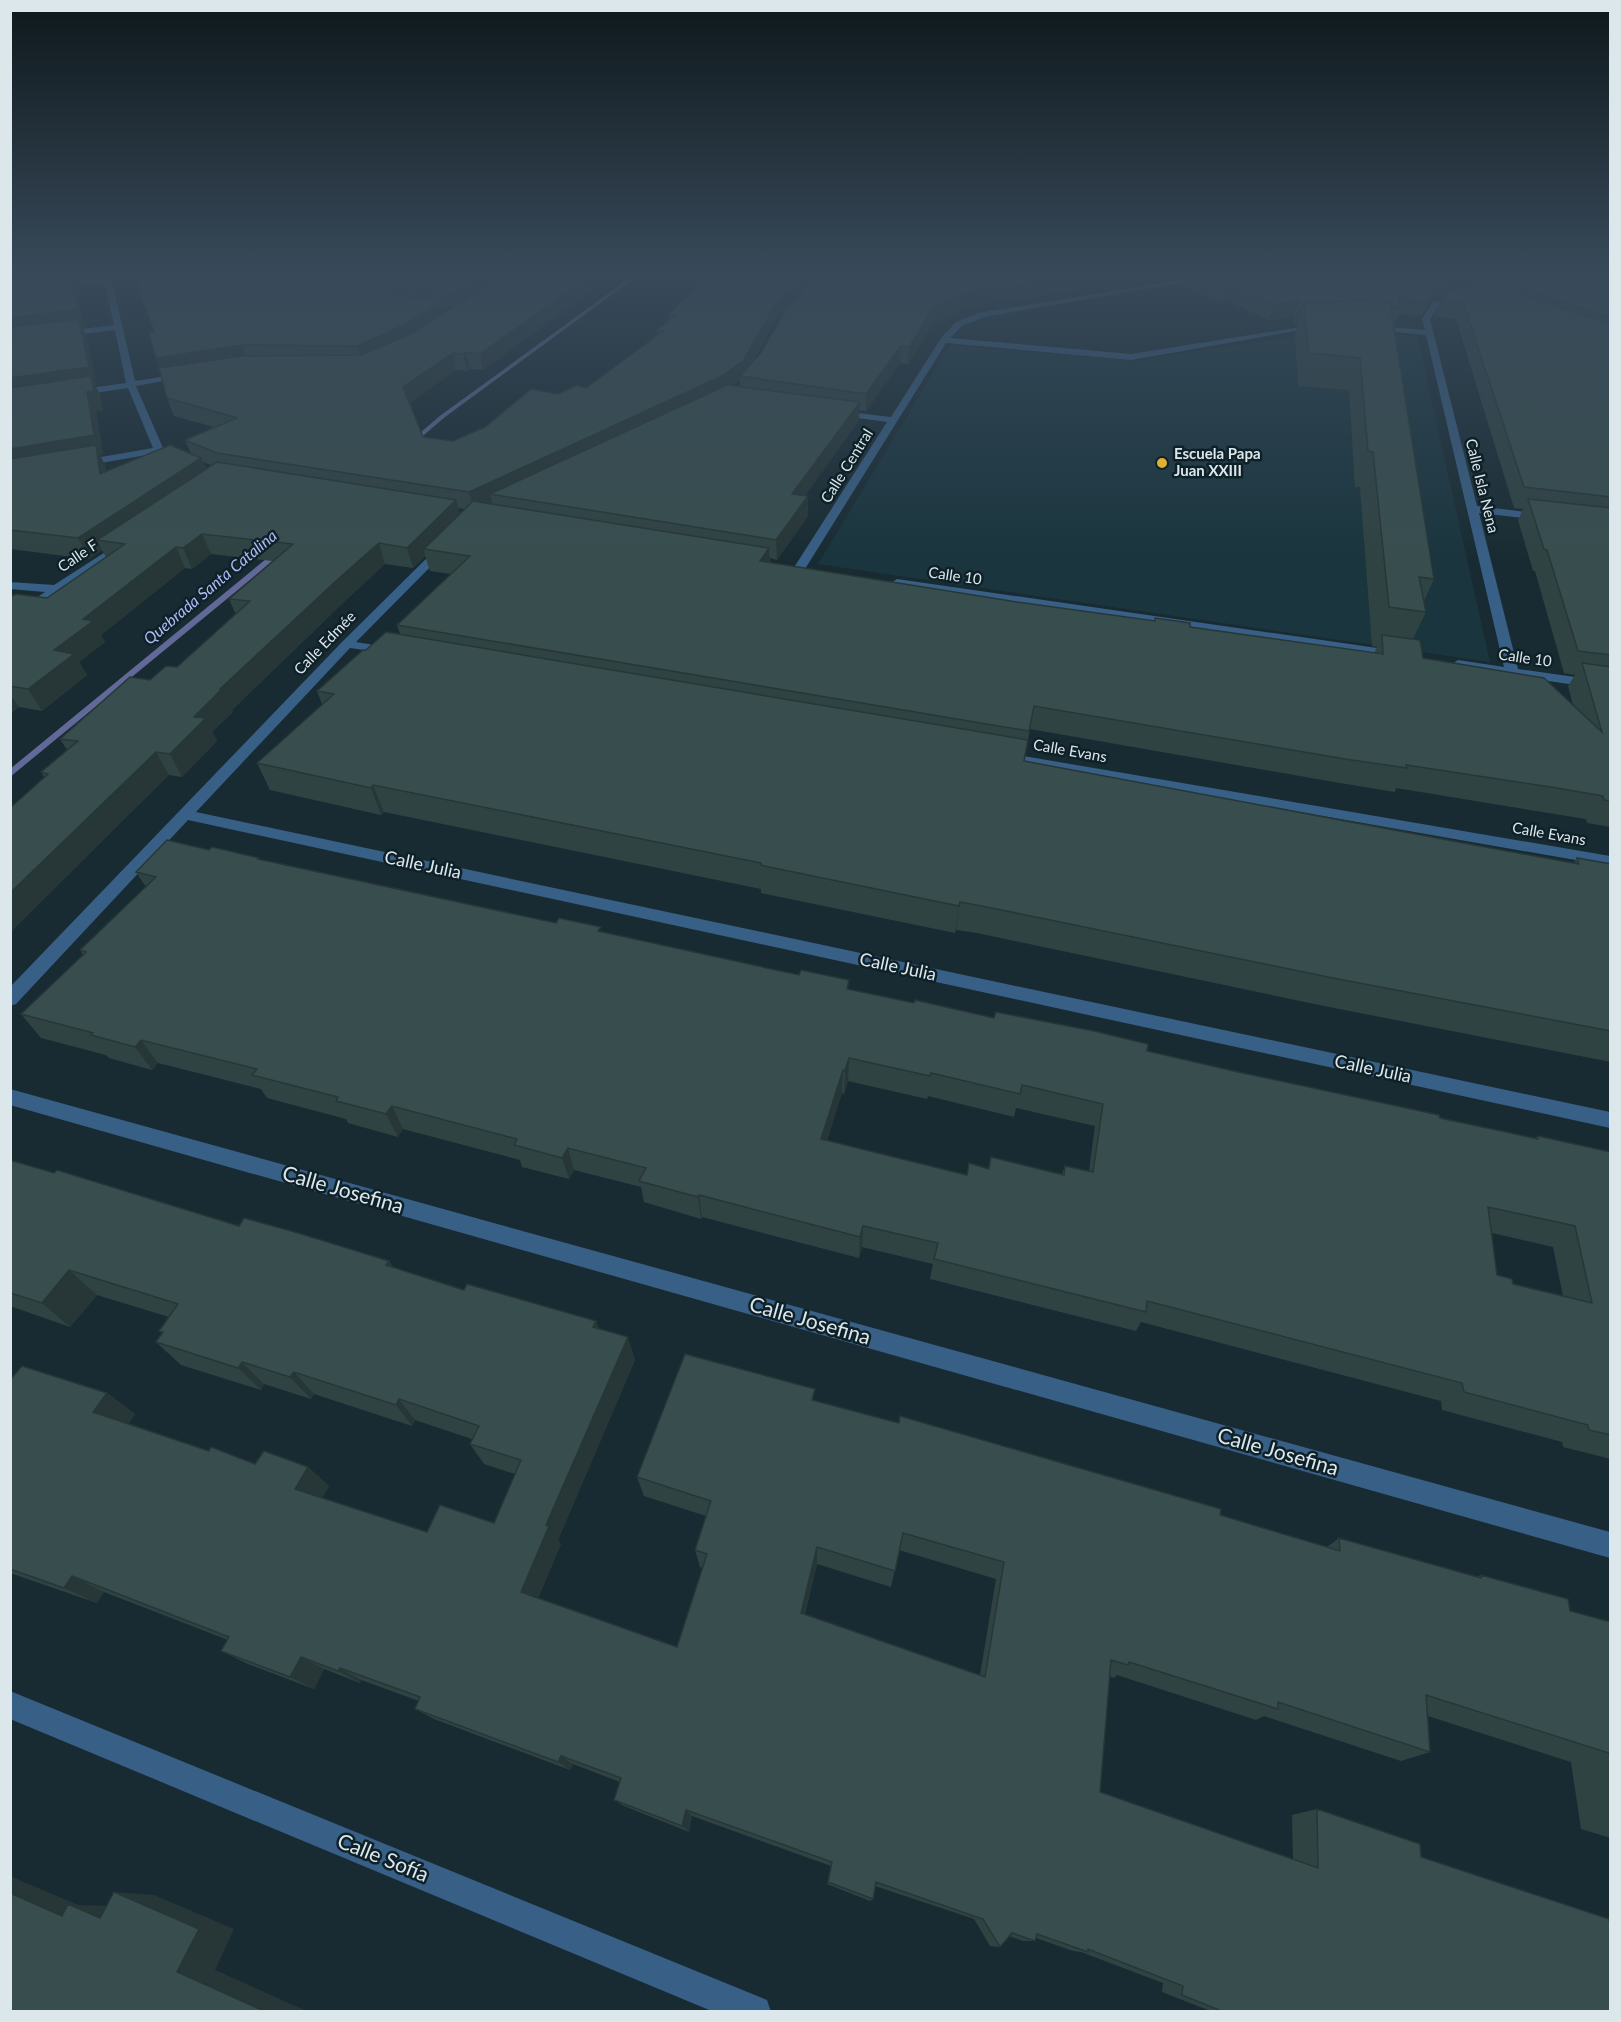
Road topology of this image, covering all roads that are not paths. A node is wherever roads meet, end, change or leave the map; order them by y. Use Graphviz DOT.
graph roads {
  1 [pos="128,371"];
  2 [pos="924,371"];
  3 [pos="1439,371"];
  4 [pos="201,374"];
  5 [pos="131,384"];
  6 [pos="65,394"];
  7 [pos="822,410"];
  8 [pos="893,420"];
  9 [pos="159,450"];
  10 [pos="191,463"];
  11 [pos="68,466"];
  12 [pos="1472,509"];
  13 [pos="1553,518"];
  14 [pos="456,535"];
  15 [pos="134,536"];
  16 [pos="799,569"];
  17 [pos="880,581"];
  18 [pos="10,585"];
  19 [pos="56,589"];
  20 [pos="10,621"];
  21 [pos="347,644"];
  22 [pos="406,654"];
  23 [pos="1407,657"];
  24 [pos="1442,662"];
  25 [pos="1512,672"];
  26 [pos="1611,686"];
  27 [pos="985,753"];
  28 [pos="186,814"];
  29 [pos="1611,861"];
  30 [pos="10,999"];
  31 [pos="10,1096"];
  32 [pos="1611,1120"];
  33 [pos="1611,1545"];
  34 [pos="10,1705"];
  35 [pos="755,2012"];
  1 -- 5 [label="street"];
  2 -- 8 [label="street, Calle Central"];
  3 -- 12 [label="street, Calle Isla Nena"];
  4 -- 5 [label="street"];
  5 -- 6 [label="street"];
  5 -- 9 [label="street"];
  7 -- 8 [label="street"];
  8 -- 16 [label="street, Calle Central"];
  9 -- 10 [label="street"];
  9 -- 11 [label="street"];
  12 -- 13 [label="street"];
  12 -- 25 [label="street, Calle Isla Nena"];
  14 -- 21 [label="street, Calle Edmée"];
  15 -- 19 [label="street, Calle F"];
  17 -- 23 [label="street, Calle 10"];
  18 -- 19 [label="street"];
  19 -- 20 [label="street, Calle F"];
  21 -- 22 [label="street"];
  21 -- 28 [label="street, Calle Edmée"];
  24 -- 25 [label="street, Calle 10"];
  25 -- 26 [label="street, Calle 10"];
  27 -- 29 [label="street, Calle Evans"];
  28 -- 30 [label="street, Calle Edmée"];
  28 -- 32 [label="street, Calle Julia"];
  31 -- 33 [label="street, Calle Josefina"];
  34 -- 35 [label="street, Calle Sofía"];
}
